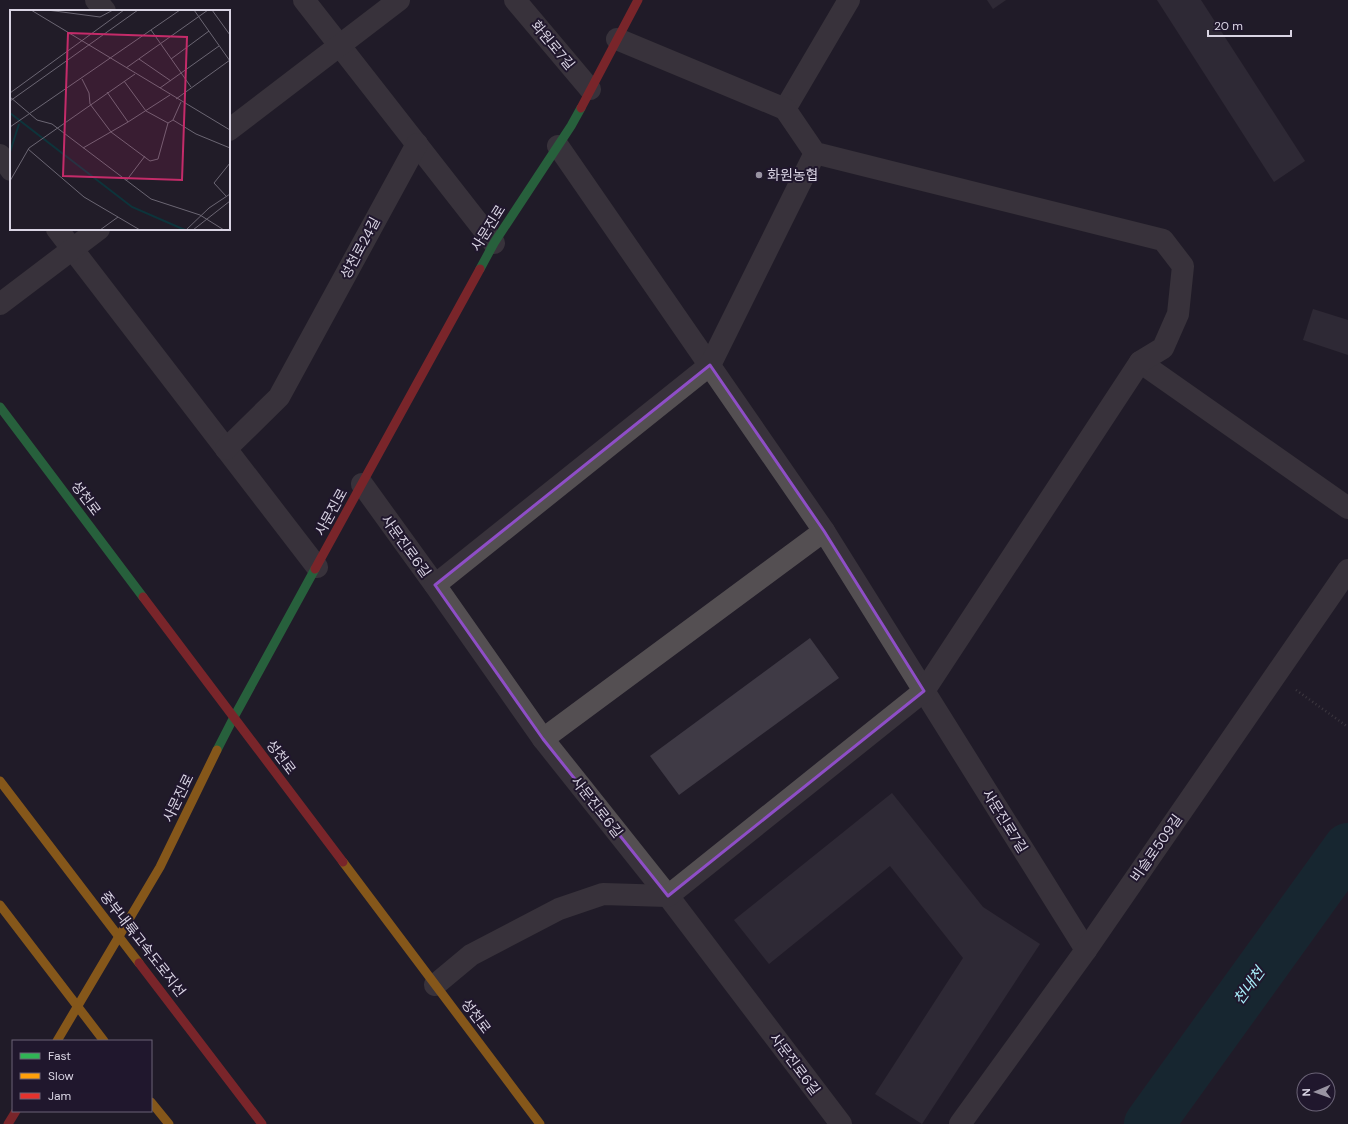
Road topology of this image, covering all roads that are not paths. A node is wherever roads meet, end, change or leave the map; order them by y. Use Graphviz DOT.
graph roads {
  1 [pos="96,0"];
  2 [pos="304,0"];
  3 [pos="399,0"];
  4 [pos="515,0"];
  5 [pos="638,0"];
  6 [pos="848,0"];
  7 [pos="104,10"];
  8 [pos="617,39"];
  9 [pos="339,45"];
  10 [pos="590,90"];
  11 [pos="785,109"];
  12 [pos="230,129"];
  13 [pos="416,144"];
  14 [pos="558,146"];
  15 [pos="815,153"];
  16 [pos="0,155"];
  17 [pos="10,169"];
  18 [pos="58,230"];
  19 [pos="97,230"];
  20 [pos="494,244"];
  21 [pos="72,249"];
  22 [pos="0,304"];
  23 [pos="1140,362"];
  24 [pos="710,366"];
  25 [pos="0,407"];
  26 [pos="226,449"];
  27 [pos="362,484"];
  28 [pos="1348,508"];
  29 [pos="824,531"];
  30 [pos="316,567"];
  31 [pos="1348,570"];
  32 [pos="435,585"];
  33 [pos="924,691"];
  34 [pos="234,717"];
  35 [pos="543,739"];
  36 [pos="0,781"];
  37 [pos="668,896"];
  38 [pos="0,905"];
  39 [pos="1086,950"];
  40 [pos="435,985"];
  41 [pos="58,1040"];
  42 [pos="103,1040"];
  43 [pos="152,1103"];
  44 [pos="15,1112"];
  45 [pos="8,1124"];
  46 [pos="169,1124"];
  47 [pos="262,1124"];
  48 [pos="540,1124"];
  49 [pos="841,1124"];
  50 [pos="960,1124"];
  1 -- 7 [label="street"];
  2 -- 9 [label="street"];
  3 -- 9 [label="street"];
  4 -- 10 [label="street, 화원로7길"];
  5 -- 8 [label="main road, 사문진로"];
  6 -- 11 [label="street"];
  8 -- 10 [label="main road, 사문진로"];
  8 -- 11 [label="street"];
  9 -- 12 [label="street"];
  9 -- 13 [label="street"];
  10 -- 14 [label="main road, 사문진로"];
  11 -- 15 [label="street"];
  13 -- 20 [label="street"];
  13 -- 26 [label="street, 성천로24길"];
  14 -- 20 [label="main road, 사문진로"];
  14 -- 24 [label="street, 사문진로7길"];
  15 -- 23 [label="street"];
  15 -- 24 [label="street"];
  16 -- 17 [label="street"];
  18 -- 21 [label="street"];
  19 -- 21 [label="street"];
  20 -- 27 [label="main road, 사문진로"];
  21 -- 22 [label="street"];
  21 -- 26 [label="street"];
  23 -- 28 [label="street"];
  23 -- 33 [label="street"];
  24 -- 29 [label="street, 사문진로7길"];
  24 -- 32 [label="street"];
  25 -- 34 [label="main road, 성천로"];
  26 -- 30 [label="street"];
  27 -- 30 [label="main road, 사문진로"];
  27 -- 32 [label="street, 사문진로6길"];
  29 -- 33 [label="street, 사문진로7길"];
  29 -- 35 [label="street"];
  30 -- 34 [label="main road, 사문진로"];
  31 -- 39 [label="street, 비슬로509길"];
  32 -- 35 [label="street, 사문진로6길"];
  33 -- 37 [label="street"];
  33 -- 39 [label="street, 사문진로7길"];
  34 -- 40 [label="main road, 성천로"];
  34 -- 41 [label="main road, 사문진로"];
  35 -- 37 [label="street, 사문진로6길"];
  36 -- 47 [label="main road, 중부내륙고속도로지선"];
  37 -- 40 [label="street"];
  37 -- 49 [label="street, 사문진로6길"];
  38 -- 42 [label="main road"];
  39 -- 50 [label="street, 비슬로509길"];
  40 -- 48 [label="main road, 성천로"];
  43 -- 46 [label="main road"];
  44 -- 45 [label="main road"];
}
